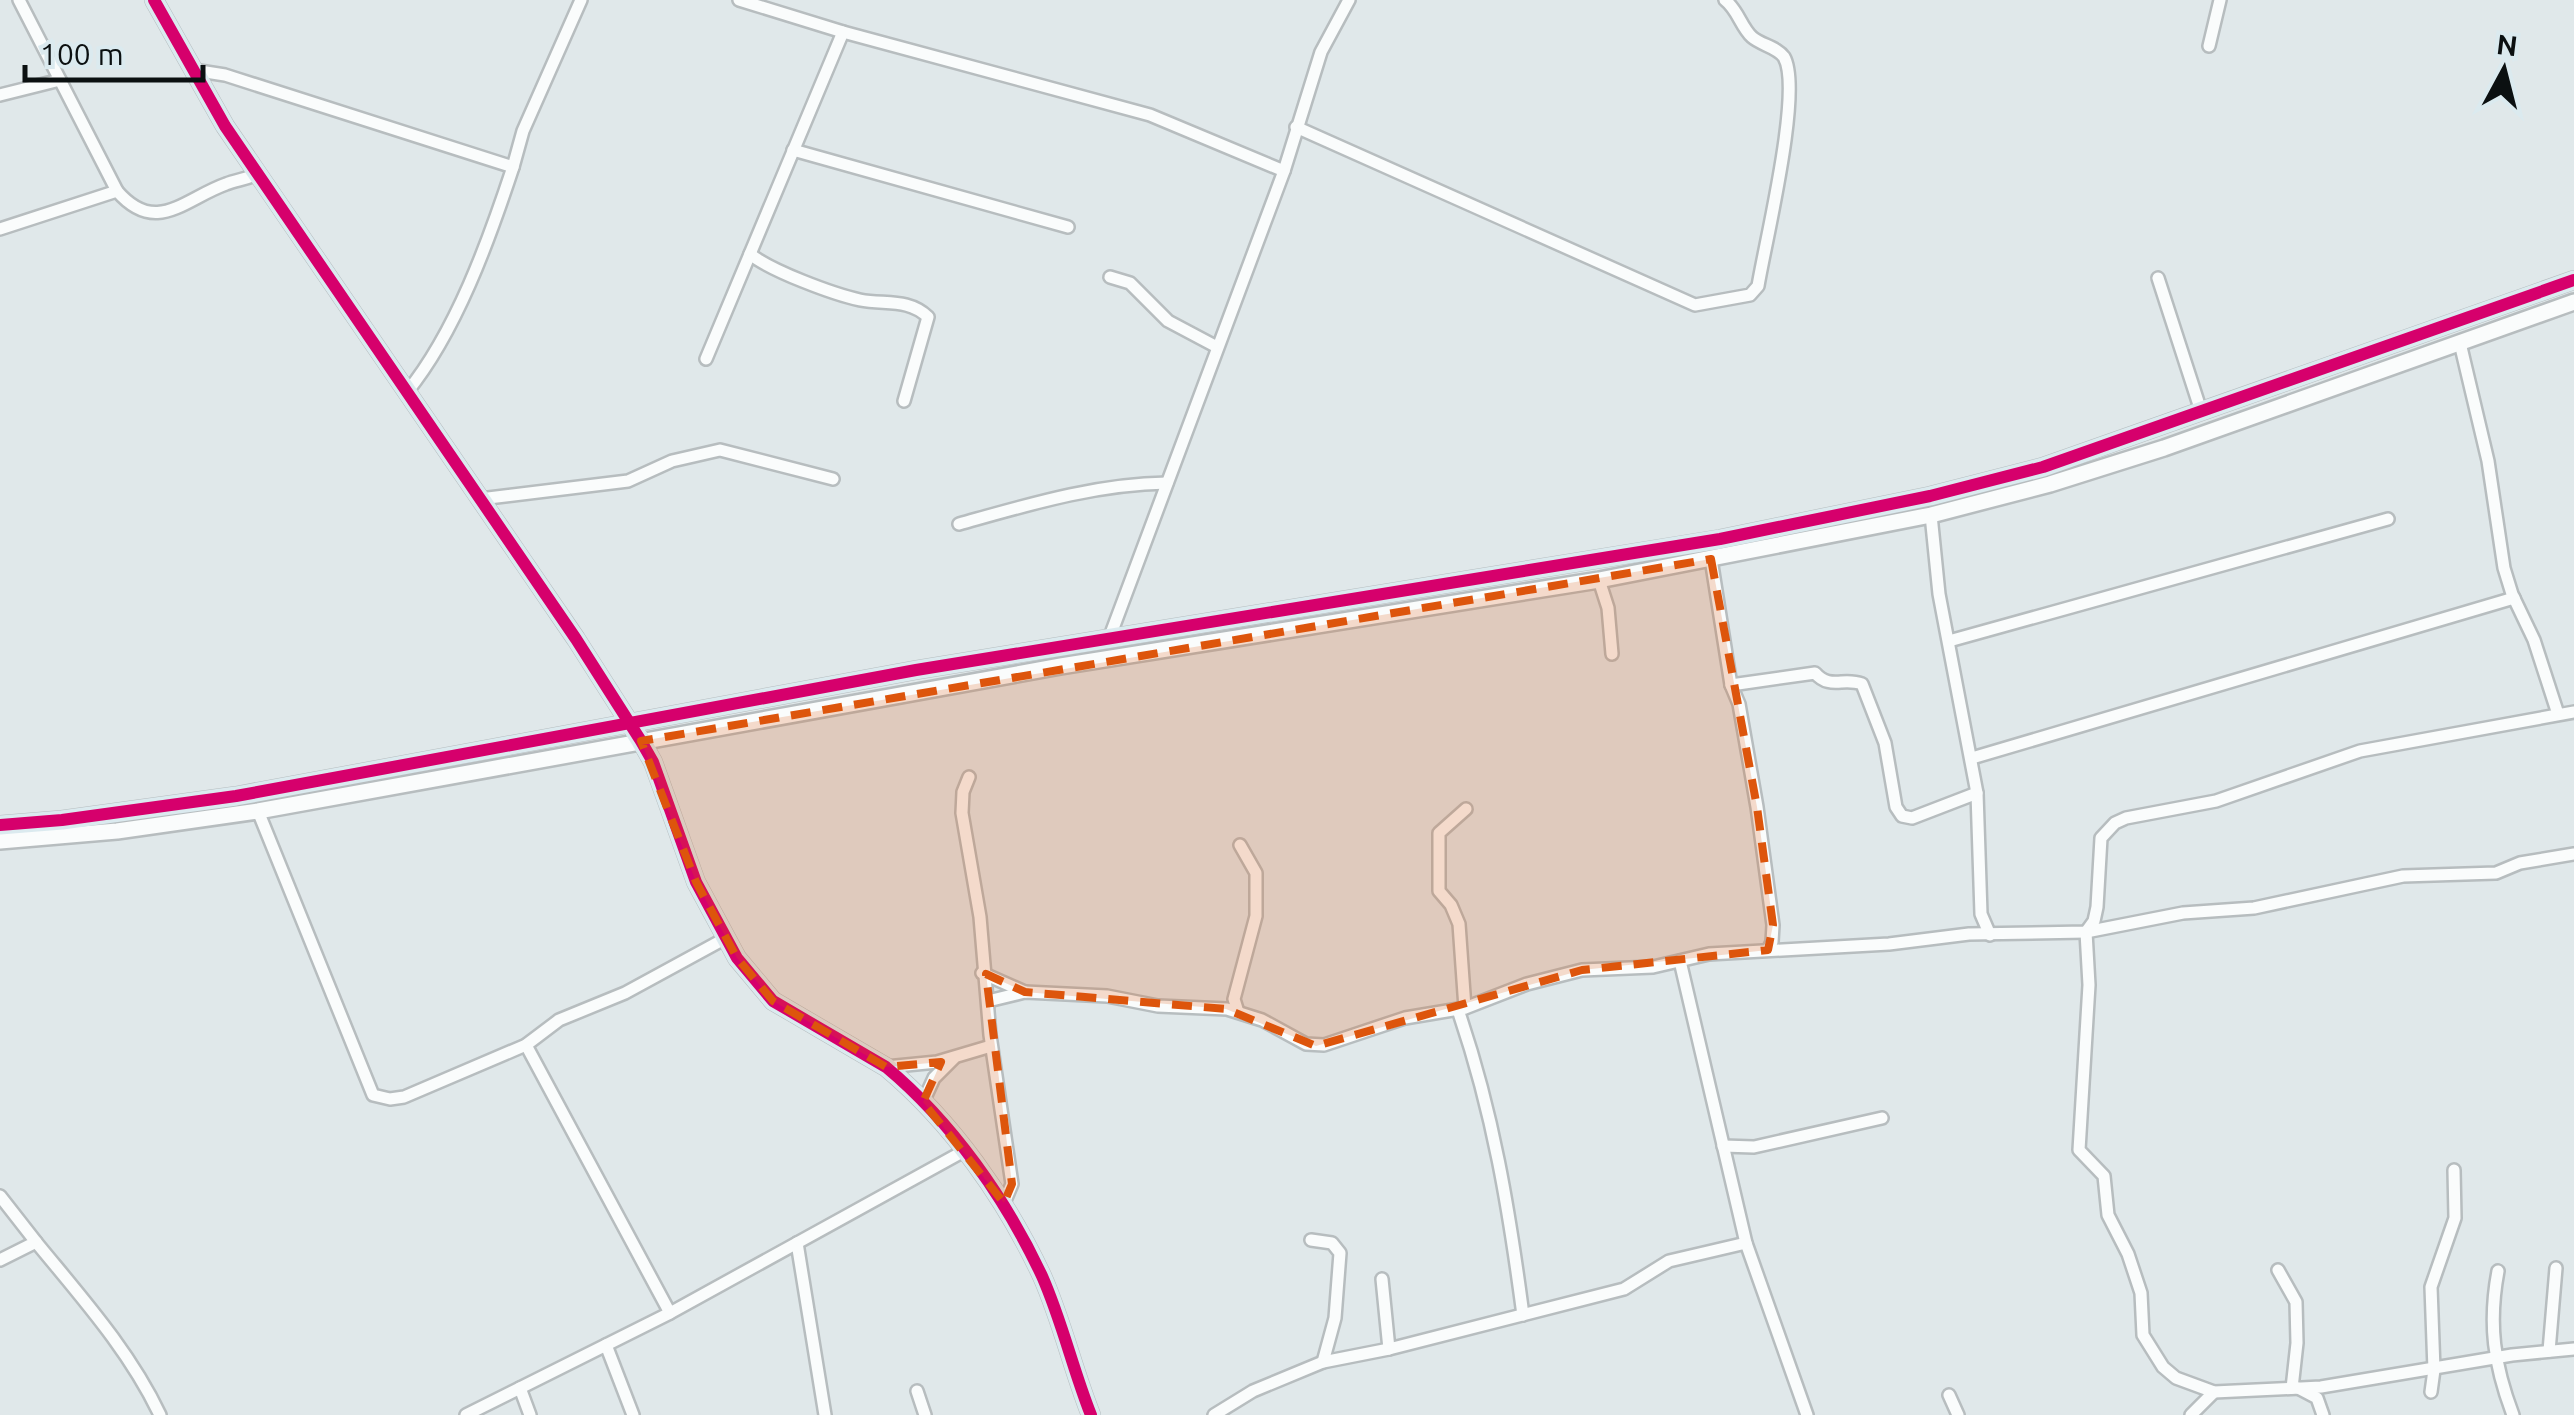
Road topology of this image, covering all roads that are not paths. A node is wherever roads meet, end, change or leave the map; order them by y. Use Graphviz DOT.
graph roads {
  1 [pos="19,0"];
  2 [pos="154,0"];
  3 [pos="581,0"];
  4 [pos="739,0"];
  5 [pos="1349,0"];
  6 [pos="1725,0"];
  7 [pos="2220,0"];
  8 [pos="843,32"];
  9 [pos="2209,46"];
  10 [pos="193,70"];
  11 [pos="60,80"];
  12 [pos="0,96"];
  13 [pos="1296,127"];
  14 [pos="793,150"];
  15 [pos="513,167"];
  16 [pos="1284,171"];
  17 [pos="257,174"];
  18 [pos="117,191"];
  19 [pos="1068,227"];
  20 [pos="0,229"];
  21 [pos="750,254"];
  22 [pos="1110,277"];
  23 [pos="2158,278"];
  24 [pos="2574,280"];
  25 [pos="2574,302"];
  26 [pos="2460,342"];
  27 [pos="1218,347"];
  28 [pos="706,359"];
  29 [pos="407,392"];
  30 [pos="904,401"];
  31 [pos="2202,411"];
  32 [pos="2158,426"];
  33 [pos="2164,448"];
  34 [pos="833,479"];
  35 [pos="1166,483"];
  36 [pos="480,499"];
  37 [pos="1932,515"];
  38 [pos="2388,519"];
  39 [pos="958,524"];
  40 [pos="1711,559"];
  41 [pos="1599,580"];
  42 [pos="1366,597"];
  43 [pos="2514,598"];
  44 [pos="1368,617"];
  45 [pos="1109,639"];
  46 [pos="1949,641"];
  47 [pos="1612,654"];
  48 [pos="1731,685"];
  49 [pos="2574,712"];
  50 [pos="2558,714"];
  51 [pos="628,724"];
  52 [pos="641,741"];
  53 [pos="1972,758"];
  54 [pos="969,777"];
  55 [pos="1977,792"];
  56 [pos="1466,809"];
  57 [pos="258,811"];
  58 [pos="0,824"];
  59 [pos="0,841"];
  60 [pos="1240,845"];
  61 [pos="2574,854"];
  62 [pos="1981,914"];
  63 [pos="2086,932"];
  64 [pos="1969,934"];
  65 [pos="1990,935"];
  66 [pos="726,938"];
  67 [pos="1768,950"];
  68 [pos="1680,960"];
  69 [pos="982,972"];
  70 [pos="1025,992"];
  71 [pos="988,1000"];
  72 [pos="1236,1006"];
  73 [pos="1462,1009"];
  74 [pos="526,1045"];
  75 [pos="991,1046"];
  76 [pos="954,1058"];
  77 [pos="886,1067"];
  78 [pos="923,1102"];
  79 [pos="1882,1118"];
  80 [pos="1724,1146"];
  81 [pos="964,1151"];
  82 [pos="2454,1170"];
  83 [pos="0,1196"];
  84 [pos="1004,1203"];
  85 [pos="1311,1240"];
  86 [pos="36,1242"];
  87 [pos="797,1243"];
  88 [pos="1746,1243"];
  89 [pos="0,1260"];
  90 [pos="2556,1268"];
  91 [pos="2278,1270"];
  92 [pos="2498,1271"];
  93 [pos="1382,1279"];
  94 [pos="670,1313"];
  95 [pos="1524,1315"];
  96 [pos="606,1345"];
  97 [pos="1389,1349"];
  98 [pos="2574,1349"];
  99 [pos="2549,1351"];
  100 [pos="2494,1358"];
  101 [pos="1323,1362"];
  102 [pos="2434,1370"];
  103 [pos="520,1388"];
  104 [pos="2295,1388"];
  105 [pos="917,1391"];
  106 [pos="2214,1392"];
  107 [pos="2431,1392"];
  108 [pos="1949,1395"];
  109 [pos="160,1415"];
  110 [pos="466,1415"];
  111 [pos="530,1415"];
  112 [pos="633,1415"];
  113 [pos="825,1415"];
  114 [pos="924,1415"];
  115 [pos="1091,1415"];
  116 [pos="1214,1415"];
  117 [pos="1808,1415"];
  118 [pos="1958,1415"];
  119 [pos="2191,1415"];
  120 [pos="2323,1415"];
  121 [pos="2512,1415"];
  1 -- 11 [label="street"];
  2 -- 10 [label="street"];
  3 -- 15 [label="street"];
  4 -- 8 [label="street"];
  5 -- 13 [label="street"];
  6 -- 13 [label="street"];
  7 -- 9 [label="street"];
  8 -- 14 [label="street"];
  8 -- 16 [label="street"];
  10 -- 15 [label="street"];
  10 -- 17 [label="street"];
  11 -- 12 [label="street"];
  11 -- 18 [label="street"];
  13 -- 16 [label="street"];
  14 -- 19 [label="street"];
  14 -- 21 [label="street"];
  15 -- 29 [label="street"];
  16 -- 27 [label="street"];
  17 -- 18 [label="street"];
  17 -- 29 [label="street"];
  18 -- 20 [label="street"];
  21 -- 28 [label="street"];
  21 -- 30 [label="street"];
  22 -- 27 [label="street"];
  23 -- 31 [label="street"];
  24 -- 31 [label="street"];
  25 -- 26 [label="street"];
  26 -- 33 [label="street"];
  26 -- 43 [label="street"];
  27 -- 35 [label="street"];
  29 -- 36 [label="street"];
  31 -- 32 [label="street"];
  32 -- 33 [label="street"];
  32 -- 42 [label="street"];
  33 -- 37 [label="street"];
  34 -- 36 [label="street"];
  35 -- 39 [label="street"];
  35 -- 45 [label="street"];
  36 -- 51 [label="street"];
  37 -- 40 [label="street"];
  37 -- 46 [label="street"];
  38 -- 46 [label="street"];
  40 -- 41 [label="street"];
  40 -- 48 [label="street"];
  41 -- 44 [label="street"];
  41 -- 47 [label="street"];
  42 -- 44 [label="street"];
  42 -- 45 [label="street"];
  43 -- 50 [label="street"];
  43 -- 53 [label="street"];
  44 -- 52 [label="street"];
  45 -- 51 [label="street"];
  46 -- 53 [label="street"];
  48 -- 55 [label="street"];
  48 -- 67 [label="street"];
  49 -- 50 [label="street"];
  50 -- 63 [label="street"];
  51 -- 52 [label="street"];
  51 -- 58 [label="street"];
  52 -- 57 [label="street"];
  52 -- 66 [label="street"];
  53 -- 55 [label="street"];
  54 -- 69 [label="street"];
  55 -- 62 [label="street"];
  56 -- 73 [label="street"];
  57 -- 59 [label="street"];
  57 -- 74 [label="street"];
  60 -- 72 [label="street"];
  61 -- 63 [label="street"];
  62 -- 64 [label="street"];
  62 -- 65 [label="street"];
  63 -- 65 [label="street"];
  63 -- 106 [label="street"];
  64 -- 65 [label="street"];
  64 -- 67 [label="street"];
  66 -- 74 [label="street"];
  66 -- 77 [label="street"];
  67 -- 68 [label="street"];
  68 -- 73 [label="street"];
  68 -- 80 [label="street"];
  69 -- 70 [label="street"];
  69 -- 71 [label="street"];
  70 -- 71 [label="street"];
  70 -- 72 [label="street"];
  71 -- 75 [label="street"];
  72 -- 73 [label="street"];
  73 -- 95 [label="street"];
  74 -- 94 [label="street"];
  75 -- 76 [label="street"];
  75 -- 84 [label="street"];
  76 -- 77 [label="street"];
  76 -- 78 [label="street"];
  77 -- 78 [label="street"];
  78 -- 81 [label="street"];
  79 -- 80 [label="street"];
  80 -- 88 [label="street"];
  81 -- 84 [label="street"];
  81 -- 87 [label="street"];
  82 -- 102 [label="street"];
  83 -- 86 [label="street"];
  84 -- 115 [label="street"];
  85 -- 101 [label="street"];
  86 -- 89 [label="street"];
  86 -- 109 [label="street"];
  87 -- 94 [label="street"];
  87 -- 113 [label="street"];
  88 -- 95 [label="street"];
  88 -- 117 [label="street"];
  90 -- 99 [label="street"];
  91 -- 104 [label="street"];
  92 -- 100 [label="street"];
  93 -- 97 [label="street"];
  94 -- 96 [label="street"];
  95 -- 97 [label="street"];
  96 -- 103 [label="street"];
  96 -- 112 [label="street"];
  97 -- 101 [label="street"];
  98 -- 99 [label="street"];
  99 -- 100 [label="street"];
  100 -- 102 [label="street"];
  100 -- 121 [label="street"];
  101 -- 116 [label="street"];
  102 -- 104 [label="street"];
  102 -- 107 [label="street"];
  103 -- 110 [label="street"];
  103 -- 111 [label="street"];
  104 -- 106 [label="street"];
  104 -- 120 [label="street"];
  105 -- 114 [label="street"];
  106 -- 119 [label="street"];
  108 -- 118 [label="street"];
}
